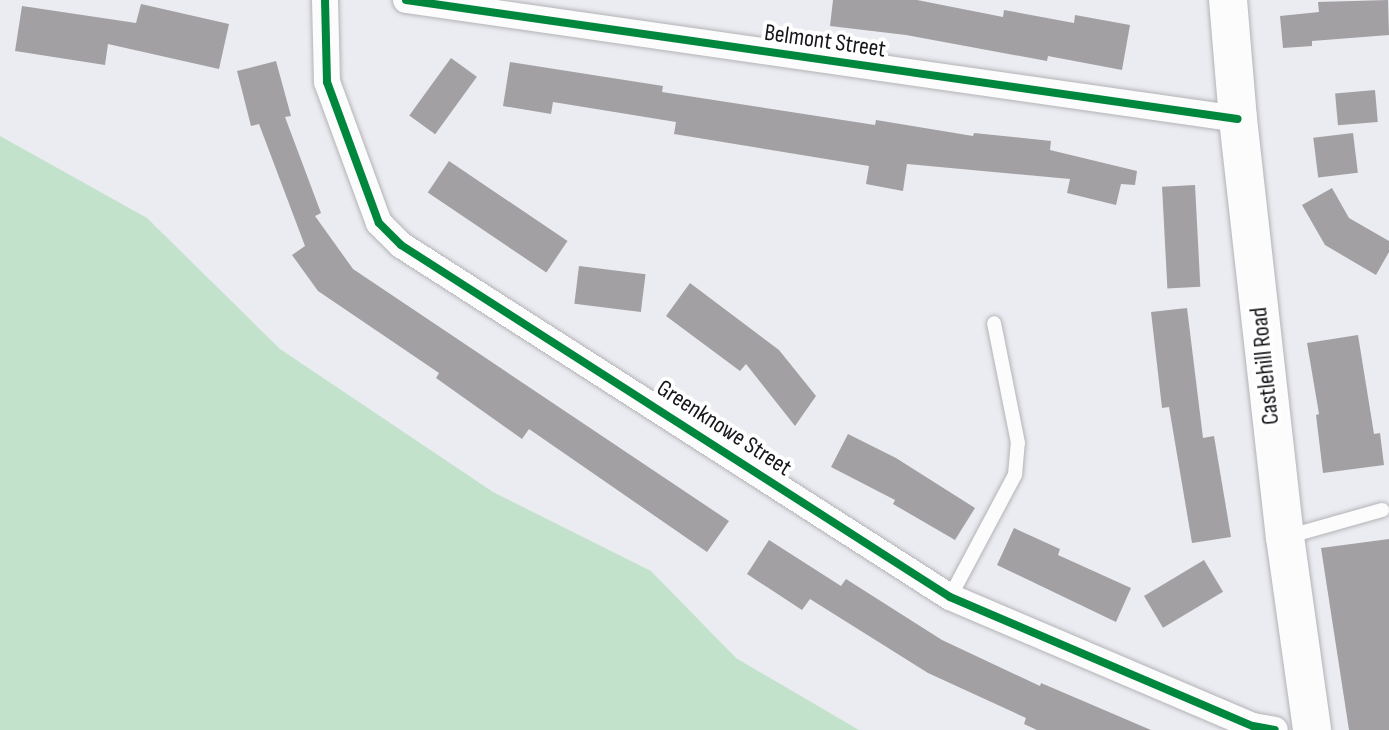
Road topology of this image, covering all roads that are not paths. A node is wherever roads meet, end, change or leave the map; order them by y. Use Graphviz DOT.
graph roads {
  1 [pos="325,0"];
  2 [pos="406,0"];
  3 [pos="1228,0"];
  4 [pos="1238,119"];
  5 [pos="994,323"];
  6 [pos="1382,510"];
  7 [pos="1285,537"];
  8 [pos="950,597"];
  9 [pos="1275,730"];
  10 [pos="1312,730"];
  1 -- 8 [label="street, Greenknowe Street"];
  2 -- 4 [label="street, Belmont Street"];
  3 -- 4 [label="main road, Castlehill Road"];
  4 -- 7 [label="main road, Castlehill Road"];
  5 -- 8 [label="lane"];
  6 -- 7 [label="lane"];
  7 -- 10 [label="main road, Castlehill Road"];
  8 -- 9 [label="street, Greenknowe Street"];
}
